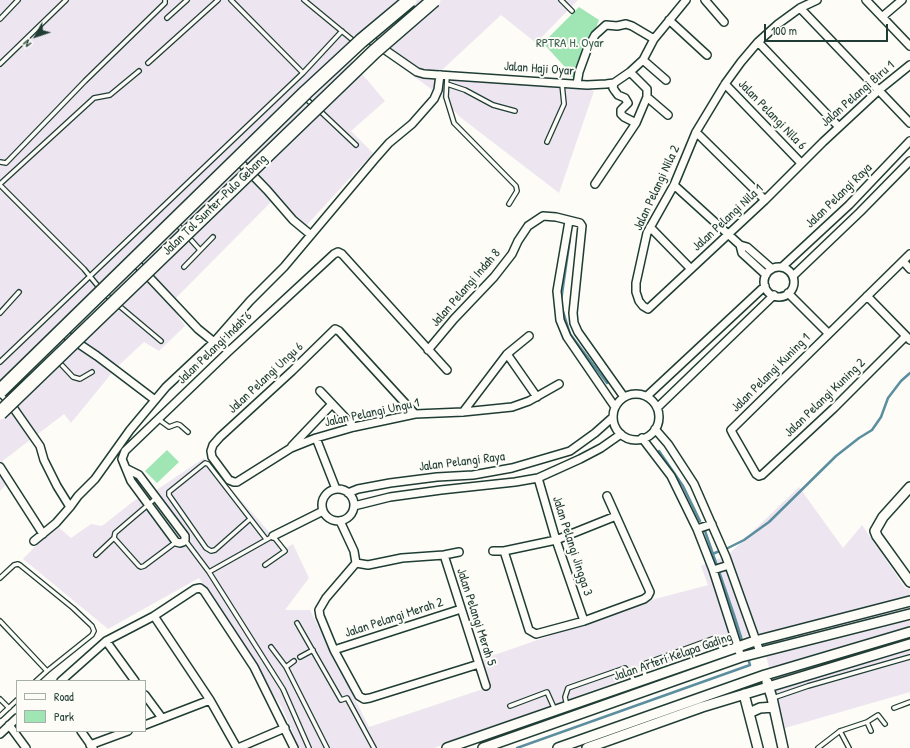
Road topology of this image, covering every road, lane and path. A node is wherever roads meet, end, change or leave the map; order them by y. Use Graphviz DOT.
graph roads {
  1 [pos="18,0"];
  2 [pos="66,0"];
  3 [pos="165,0"];
  4 [pos="187,0"];
  5 [pos="218,0"];
  6 [pos="231,0"];
  7 [pos="304,0"];
  8 [pos="410,0"];
  9 [pos="434,0"];
  10 [pos="562,0"];
  11 [pos="686,0"];
  12 [pos="705,0"];
  13 [pos="817,0"];
  14 [pos="866,0"];
  15 [pos="902,0"];
  16 [pos="800,8"];
  17 [pos="572,11"];
  18 [pos="882,17"];
  19 [pos="167,18"];
  20 [pos="0,19"];
  21 [pos="669,20"];
  22 [pos="724,22"];
  23 [pos="342,31"];
  24 [pos="363,35"];
  25 [pos="654,39"];
  26 [pos="758,42"];
  27 [pos="356,43"];
  28 [pos="910,46"];
  29 [pos="707,55"];
  30 [pos="643,60"];
  31 [pos="148,63"];
  32 [pos="0,64"];
  33 [pos="910,65"];
  34 [pos="139,71"];
  35 [pos="303,72"];
  36 [pos="630,72"];
  37 [pos="444,76"];
  38 [pos="666,80"];
  39 [pos="562,82"];
  40 [pos="614,82"];
  41 [pos="447,84"];
  42 [pos="577,84"];
  43 [pos="725,84"];
  44 [pos="879,90"];
  45 [pos="302,95"];
  46 [pos="647,97"];
  47 [pos="516,110"];
  48 [pos="668,115"];
  49 [pos="636,123"];
  50 [pos="910,123"];
  51 [pos="839,127"];
  52 [pos="696,132"];
  53 [pos="910,141"];
  54 [pos="547,142"];
  55 [pos="823,142"];
  56 [pos="356,145"];
  57 [pos="236,158"];
  58 [pos="910,161"];
  59 [pos="0,162"];
  60 [pos="801,163"];
  61 [pos="0,184"];
  62 [pos="595,184"];
  63 [pos="674,185"];
  64 [pos="765,200"];
  65 [pos="509,204"];
  66 [pos="173,220"];
  67 [pos="569,221"];
  68 [pos="650,227"];
  69 [pos="311,235"];
  70 [pos="213,237"];
  71 [pos="731,237"];
  72 [pos="740,245"];
  73 [pos="200,250"];
  74 [pos="910,254"];
  75 [pos="133,260"];
  76 [pos="903,261"];
  77 [pos="184,267"];
  78 [pos="782,267"];
  79 [pos="691,269"];
  80 [pos="772,269"];
  81 [pos="910,269"];
  82 [pos="766,275"];
  83 [pos="90,276"];
  84 [pos="793,276"];
  85 [pos="765,286"];
  86 [pos="19,292"];
  87 [pos="788,294"];
  88 [pos="774,295"];
  89 [pos="867,296"];
  90 [pos="648,309"];
  91 [pos="0,313"];
  92 [pos="60,331"];
  93 [pos="828,333"];
  94 [pos="529,336"];
  95 [pos="908,338"];
  96 [pos="161,341"];
  97 [pos="214,342"];
  98 [pos="45,347"];
  99 [pos="428,350"];
  100 [pos="50,353"];
  101 [pos="507,354"];
  102 [pos="55,358"];
  103 [pos="0,362"];
  104 [pos="447,370"];
  105 [pos="92,372"];
  106 [pos="559,384"];
  107 [pos="320,390"];
  108 [pos="0,391"];
  109 [pos="647,396"];
  110 [pos="537,397"];
  111 [pos="624,397"];
  112 [pos="156,400"];
  113 [pos="332,404"];
  114 [pos="615,407"];
  115 [pos="657,408"];
  116 [pos="463,412"];
  117 [pos="0,413"];
  118 [pos="415,414"];
  119 [pos="613,417"];
  120 [pos="158,419"];
  121 [pos="354,427"];
  122 [pos="655,429"];
  123 [pos="188,432"];
  124 [pos="621,434"];
  125 [pos="316,438"];
  126 [pos="642,438"];
  127 [pos="291,448"];
  128 [pos="0,467"];
  129 [pos="127,469"];
  130 [pos="759,476"];
  131 [pos="244,478"];
  132 [pos="538,478"];
  133 [pos="910,487"];
  134 [pos="336,489"];
  135 [pos="348,493"];
  136 [pos="608,496"];
  137 [pos="156,498"];
  138 [pos="148,503"];
  139 [pos="354,506"];
  140 [pos="70,507"];
  141 [pos="323,511"];
  142 [pos="616,516"];
  143 [pos="250,519"];
  144 [pos="340,521"];
  145 [pos="712,524"];
  146 [pos="697,529"];
  147 [pos="43,534"];
  148 [pos="273,536"];
  149 [pos="114,538"];
  150 [pos="266,539"];
  151 [pos="185,540"];
  152 [pos="556,540"];
  153 [pos="34,541"];
  154 [pos="176,542"];
  155 [pos="493,551"];
  156 [pos="460,552"];
  157 [pos="504,552"];
  158 [pos="96,555"];
  159 [pos="444,555"];
  160 [pos="356,564"];
  161 [pos="265,565"];
  162 [pos="728,565"];
  163 [pos="715,570"];
  164 [pos="208,572"];
  165 [pos="0,578"];
  166 [pos="910,582"];
  167 [pos="910,600"];
  168 [pos="461,609"];
  169 [pos="910,614"];
  170 [pos="154,616"];
  171 [pos="0,620"];
  172 [pos="584,621"];
  173 [pos="297,623"];
  174 [pos="910,632"];
  175 [pos="106,641"];
  176 [pos="910,644"];
  177 [pos="746,645"];
  178 [pos="271,647"];
  179 [pos="313,650"];
  180 [pos="334,650"];
  181 [pos="724,652"];
  182 [pos="760,652"];
  183 [pos="745,656"];
  184 [pos="910,657"];
  185 [pos="300,658"];
  186 [pos="294,661"];
  187 [pos="479,664"];
  188 [pos="286,667"];
  189 [pos="46,670"];
  190 [pos="765,675"];
  191 [pos="37,680"];
  192 [pos="62,680"];
  193 [pos="134,680"];
  194 [pos="645,680"];
  195 [pos="636,683"];
  196 [pos="486,686"];
  197 [pos="768,686"];
  198 [pos="744,694"];
  199 [pos="146,696"];
  200 [pos="699,698"];
  201 [pos="0,699"];
  202 [pos="210,700"];
  203 [pos="16,701"];
  204 [pos="910,702"];
  205 [pos="773,703"];
  206 [pos="510,706"];
  207 [pos="567,706"];
  208 [pos="702,707"];
  209 [pos="8,708"];
  210 [pos="894,708"];
  211 [pos="555,711"];
  212 [pos="749,713"];
  213 [pos="0,716"];
  214 [pos="162,718"];
  215 [pos="16,719"];
  216 [pos="867,722"];
  217 [pos="885,724"];
  218 [pos="9,725"];
  219 [pos="146,725"];
  220 [pos="285,728"];
  221 [pos="840,731"];
  222 [pos="871,731"];
  223 [pos="82,732"];
  224 [pos="126,732"];
  225 [pos="0,734"];
  226 [pos="92,746"];
  227 [pos="823,746"];
  228 [pos="26,748"];
  229 [pos="237,748"];
  230 [pos="294,748"];
  231 [pos="309,748"];
  232 [pos="326,748"];
  233 [pos="374,748"];
  234 [pos="447,748"];
  235 [pos="483,748"];
  236 [pos="558,748"];
  237 [pos="587,748"];
  238 [pos="758,748"];
  239 [pos="783,748"];
  240 [pos="818,748"];
  241 [pos="849,748"];
  1 -- 20 [label="lane"];
  2 -- 32 [label="lane"];
  3 -- 59 [label="lane"];
  4 -- 19 [label="lane"];
  5 -- 31 [label="lane"];
  6 -- 35 [label="lane"];
  7 -- 23 [label="lane"];
  8 -- 108 [label="highway, Jalan Tol Sunter–Pulo Gebang, bridge"];
  9 -- 117 [label="highway, Jalan Tol Sunter–Pulo Gebang, bridge"];
  10 -- 17 [label="lane"];
  11 -- 21 [label="street, Jalan Haji Oyar"];
  12 -- 22 [label="street"];
  13 -- 16 [label="street, Jalan Pelangi Nila 2"];
  14 -- 18 [label="street"];
  15 -- 18 [label="street"];
  16 -- 26 [label="street, Jalan Pelangi Nila 2"];
  16 -- 44 [label="street"];
  18 -- 28 [label="street"];
  21 -- 25 [label="street, Jalan Haji Oyar"];
  21 -- 29 [label="street"];
  23 -- 27 [label="lane"];
  23 -- 35 [label="lane"];
  24 -- 37 [label="street, Jalan Haji Oyar"];
  25 -- 30 [label="street, Jalan Haji Oyar"];
  25 -- 42 [label="street"];
  26 -- 43 [label="street, Jalan Pelangi Nila 2"];
  26 -- 51 [label="street"];
  30 -- 36 [label="street, Jalan Haji Oyar"];
  30 -- 38 [label="street"];
  33 -- 44 [label="street, Jalan Pelangi Biru 1"];
  34 -- 61 [label="lane"];
  35 -- 83 [label="lane"];
  36 -- 40 [label="street, Jalan Haji Oyar"];
  36 -- 46 [label="street"];
  37 -- 39 [label="street, Jalan Haji Oyar"];
  37 -- 41 [label="lane"];
  37 -- 69 [label="street"];
  39 -- 42 [label="street, Jalan Haji Oyar"];
  39 -- 54 [label="lane"];
  40 -- 42 [label="street, Jalan Haji Oyar"];
  40 -- 49 [label="street"];
  41 -- 47 [label="lane"];
  41 -- 65 [label="lane"];
  43 -- 52 [label="street, Jalan Pelangi Nila 2"];
  43 -- 60 [label="street, Jalan Pelangi Nila 6"];
  44 -- 50 [label="street"];
  44 -- 51 [label="street, Jalan Pelangi Biru 1"];
  45 -- 56 [label="lane"];
  46 -- 48 [label="street"];
  46 -- 49 [label="street"];
  49 -- 62 [label="street"];
  51 -- 55 [label="street, Jalan Pelangi Biru 1"];
  52 -- 63 [label="street, Jalan Pelangi Nila 2"];
  52 -- 64 [label="street"];
  53 -- 78 [label="street, Jalan Pelangi Raya"];
  55 -- 60 [label="street, Jalan Pelangi Nila 1"];
  57 -- 69 [label="street"];
  58 -- 84 [label="street, Jalan Pelangi Raya"];
  60 -- 64 [label="street, Jalan Pelangi Nila 1"];
  61 -- 83 [label="lane"];
  63 -- 68 [label="street, Jalan Pelangi Nila 2"];
  63 -- 71 [label="street"];
  64 -- 71 [label="street, Jalan Pelangi Nila 1"];
  66 -- 73 [label="lane"];
  67 -- 99 [label="street, Jalan Pelangi Indah 8"];
  67 -- 111 [label="street, Jalan Pelangi Indah 8"];
  67 -- 114 [label="street"];
  68 -- 79 [label="street"];
  68 -- 90 [label="street, Jalan Pelangi Nila 2"];
  69 -- 97 [label="street"];
  70 -- 73 [label="lane"];
  71 -- 72 [label="street"];
  71 -- 79 [label="street, Jalan Pelangi Nila 1"];
  72 -- 80 [label="street"];
  72 -- 82 [label="street"];
  73 -- 77 [label="lane"];
  74 -- 76 [label="street, Jalan Pelangi Kuning 1"];
  75 -- 97 [label="street"];
  76 -- 81 [label="street"];
  76 -- 89 [label="street, Jalan Pelangi Kuning 1"];
  78 -- 80 [label="street"];
  78 -- 84 [label="street"];
  79 -- 90 [label="street, Jalan Pelangi Nila 1"];
  80 -- 82 [label="street"];
  82 -- 85 [label="street"];
  83 -- 96 [label="lane"];
  83 -- 103 [label="lane"];
  84 -- 87 [label="street"];
  85 -- 88 [label="street"];
  85 -- 109 [label="street"];
  86 -- 91 [label="lane"];
  87 -- 88 [label="street"];
  87 -- 93 [label="street, Jalan Pelangi Kuning 1"];
  88 -- 115 [label="street"];
  89 -- 93 [label="street, Jalan Pelangi Kuning 1"];
  89 -- 95 [label="street"];
  92 -- 112 [label="street"];
  93 -- 130 [label="street, Jalan Pelangi Kuning 1"];
  94 -- 101 [label="street"];
  95 -- 130 [label="street, Jalan Pelangi Kuning 2"];
  97 -- 112 [label="street"];
  98 -- 100 [label="lane"];
  99 -- 104 [label="street"];
  99 -- 120 [label="street, Jalan Pelangi Indah 6"];
  101 -- 110 [label="street"];
  101 -- 116 [label="street"];
  102 -- 105 [label="lane"];
  106 -- 110 [label="street, Jalan Pelangi Ungu 1"];
  107 -- 113 [label="street"];
  108 -- 140 [label="street"];
  109 -- 111 [label="street"];
  109 -- 115 [label="street"];
  110 -- 116 [label="street, Jalan Pelangi Ungu 1"];
  111 -- 114 [label="street"];
  112 -- 140 [label="street"];
  113 -- 121 [label="street"];
  113 -- 127 [label="street"];
  114 -- 119 [label="street"];
  115 -- 122 [label="street"];
  116 -- 118 [label="street, Jalan Pelangi Ungu 1"];
  118 -- 121 [label="street, Jalan Pelangi Ungu 1"];
  118 -- 131 [label="street, Jalan Pelangi Ungu 6"];
  119 -- 124 [label="street"];
  119 -- 135 [label="street, Jalan Pelangi Raya"];
  120 -- 123 [label="lane"];
  120 -- 129 [label="street, Jalan Pelangi Indah 6"];
  121 -- 125 [label="street, Jalan Pelangi Ungu 1"];
  122 -- 126 [label="street"];
  122 -- 145 [label="street"];
  124 -- 126 [label="street"];
  124 -- 132 [label="street, Jalan Pelangi Raya"];
  125 -- 127 [label="street, Jalan Pelangi Ungu 1"];
  125 -- 134 [label="street"];
  126 -- 146 [label="street"];
  127 -- 131 [label="street, Jalan Pelangi Ungu 1"];
  128 -- 147 [label="street"];
  129 -- 137 [label="street"];
  129 -- 138 [label="street, Jalan Pelangi Indah 6"];
  132 -- 139 [label="street, Jalan Pelangi Raya"];
  132 -- 152 [label="street, Jalan Pelangi Jingga 3"];
  133 -- 166 [label="street"];
  134 -- 135 [label="street"];
  134 -- 141 [label="street"];
  135 -- 139 [label="street"];
  136 -- 142 [label="street"];
  137 -- 138 [label="lane"];
  137 -- 151 [label="street"];
  138 -- 149 [label="lane"];
  138 -- 154 [label="street, Jalan Pelangi Indah 6"];
  139 -- 144 [label="street"];
  140 -- 147 [label="street"];
  141 -- 144 [label="street"];
  141 -- 148 [label="street"];
  142 -- 152 [label="street"];
  142 -- 172 [label="street"];
  143 -- 143 [label="lane"];
  143 -- 150 [label="lane"];
  144 -- 160 [label="street"];
  145 -- 146 [label="street"];
  145 -- 162 [label="street"];
  146 -- 163 [label="street"];
  147 -- 153 [label="street"];
  148 -- 150 [label="lane"];
  148 -- 161 [label="lane"];
  149 -- 154 [label="lane"];
  149 -- 158 [label="lane"];
  150 -- 164 [label="lane"];
  151 -- 154 [label="street"];
  151 -- 164 [label="lane"];
  152 -- 157 [label="street"];
  152 -- 172 [label="street, Jalan Pelangi Jingga 3"];
  155 -- 157 [label="street"];
  156 -- 159 [label="street"];
  157 -- 172 [label="street"];
  159 -- 160 [label="street"];
  159 -- 168 [label="street, Jalan Pelangi Merah 5"];
  160 -- 180 [label="street"];
  162 -- 163 [label="street"];
  162 -- 177 [label="street"];
  163 -- 177 [label="street"];
  164 -- 231 [label="lane"];
  165 -- 189 [label="lane"];
  167 -- 177 [label="street, Jalan Arteri Kelapa Gading"];
  168 -- 180 [label="street, Jalan Pelangi Merah 2"];
  168 -- 187 [label="street, Jalan Pelangi Merah 5"];
  169 -- 182 [label="street, Jalan Arteri Kelapa Gading"];
  170 -- 175 [label="street"];
  170 -- 202 [label="street"];
  170 -- 220 [label="street"];
  171 -- 189 [label="lane"];
  173 -- 179 [label="lane"];
  174 -- 190 [label="street"];
  175 -- 192 [label="street"];
  175 -- 193 [label="street"];
  176 -- 197 [label="street"];
  177 -- 181 [label="street, Jalan Arteri Kelapa Gading"];
  177 -- 182 [label="street"];
  177 -- 183 [label="street"];
  178 -- 188 [label="lane"];
  179 -- 185 [label="lane"];
  179 -- 233 [label="lane"];
  180 -- 187 [label="street"];
  181 -- 194 [label="street, Jalan Arteri Kelapa Gading"];
  181 -- 194 [label="lane"];
  182 -- 183 [label="street, Jalan Arteri Kelapa Gading"];
  183 -- 235 [label="street, Jalan Arteri Kelapa Gading"];
  184 -- 205 [label="lane"];
  186 -- 188 [label="lane"];
  187 -- 196 [label="street, Jalan Pelangi Merah 5"];
  188 -- 232 [label="lane"];
  189 -- 191 [label="lane"];
  190 -- 197 [label="street"];
  190 -- 200 [label="street"];
  194 -- 195 [label="street, Jalan Arteri Kelapa Gading"];
  195 -- 207 [label="street, Jalan Arteri Kelapa Gading"];
  195 -- 207 [label="lane"];
  197 -- 198 [label="street"];
  197 -- 205 [label="street"];
  198 -- 208 [label="street"];
  198 -- 212 [label="street"];
  199 -- 214 [label="street"];
  200 -- 208 [label="street"];
  200 -- 236 [label="street"];
  201 -- 209 [label="lane"];
  202 -- 214 [label="street"];
  202 -- 229 [label="street"];
  203 -- 209 [label="lane"];
  204 -- 210 [label="lane"];
  205 -- 212 [label="street"];
  205 -- 239 [label="street"];
  206 -- 211 [label="lane"];
  207 -- 211 [label="street, Jalan Arteri Kelapa Gading"];
  208 -- 237 [label="street"];
  209 -- 213 [label="lane"];
  211 -- 234 [label="street, Jalan Arteri Kelapa Gading"];
  212 -- 238 [label="street"];
  214 -- 219 [label="street"];
  215 -- 218 [label="street"];
  216 -- 217 [label="lane"];
  216 -- 221 [label="lane"];
  216 -- 222 [label="lane"];
  218 -- 225 [label="street"];
  218 -- 228 [label="street"];
  220 -- 229 [label="street"];
  220 -- 230 [label="street"];
  221 -- 227 [label="lane"];
  221 -- 241 [label="lane"];
  223 -- 226 [label="street"];
  224 -- 226 [label="street"];
  227 -- 240 [label="lane"];
}
